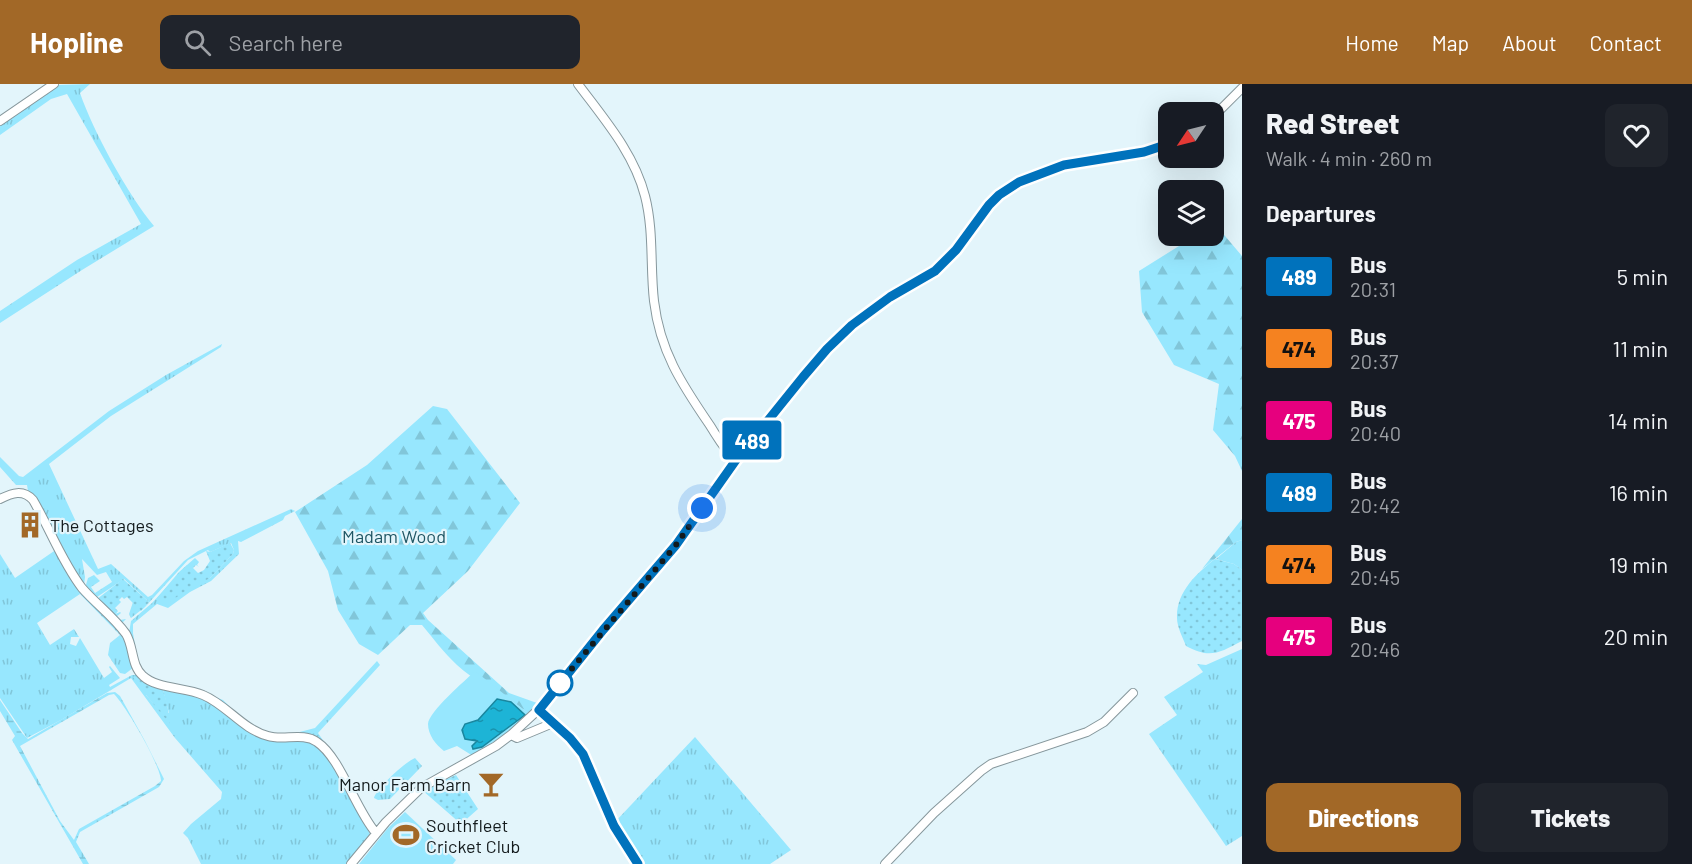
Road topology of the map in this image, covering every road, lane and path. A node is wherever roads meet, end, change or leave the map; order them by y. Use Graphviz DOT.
graph roads {
  1 [pos="54,84"];
  2 [pos="578,84"];
  3 [pos="1242,88"];
  4 [pos="1224,106"];
  5 [pos="0,121"];
  6 [pos="1158,147"];
  7 [pos="736,460"];
  8 [pos="0,499"];
  9 [pos="1133,693"];
  10 [pos="539,710"];
  11 [pos="553,723"];
  12 [pos="511,735"];
  13 [pos="376,833"];
  14 [pos="351,864"];
  15 [pos="638,864"];
  16 [pos="885,864"];
  1 -- 5 [label="street"];
  2 -- 7 [label="street"];
  3 -- 4 [label="street"];
  6 -- 7 [label="street"];
  7 -- 10 [label="street"];
  8 -- 13 [label="street"];
  9 -- 16 [label="street"];
  10 -- 11 [label="street"];
  10 -- 12 [label="street"];
  11 -- 12 [label="street"];
  11 -- 15 [label="street"];
  12 -- 13 [label="street"];
  13 -- 14 [label="street"];
}
